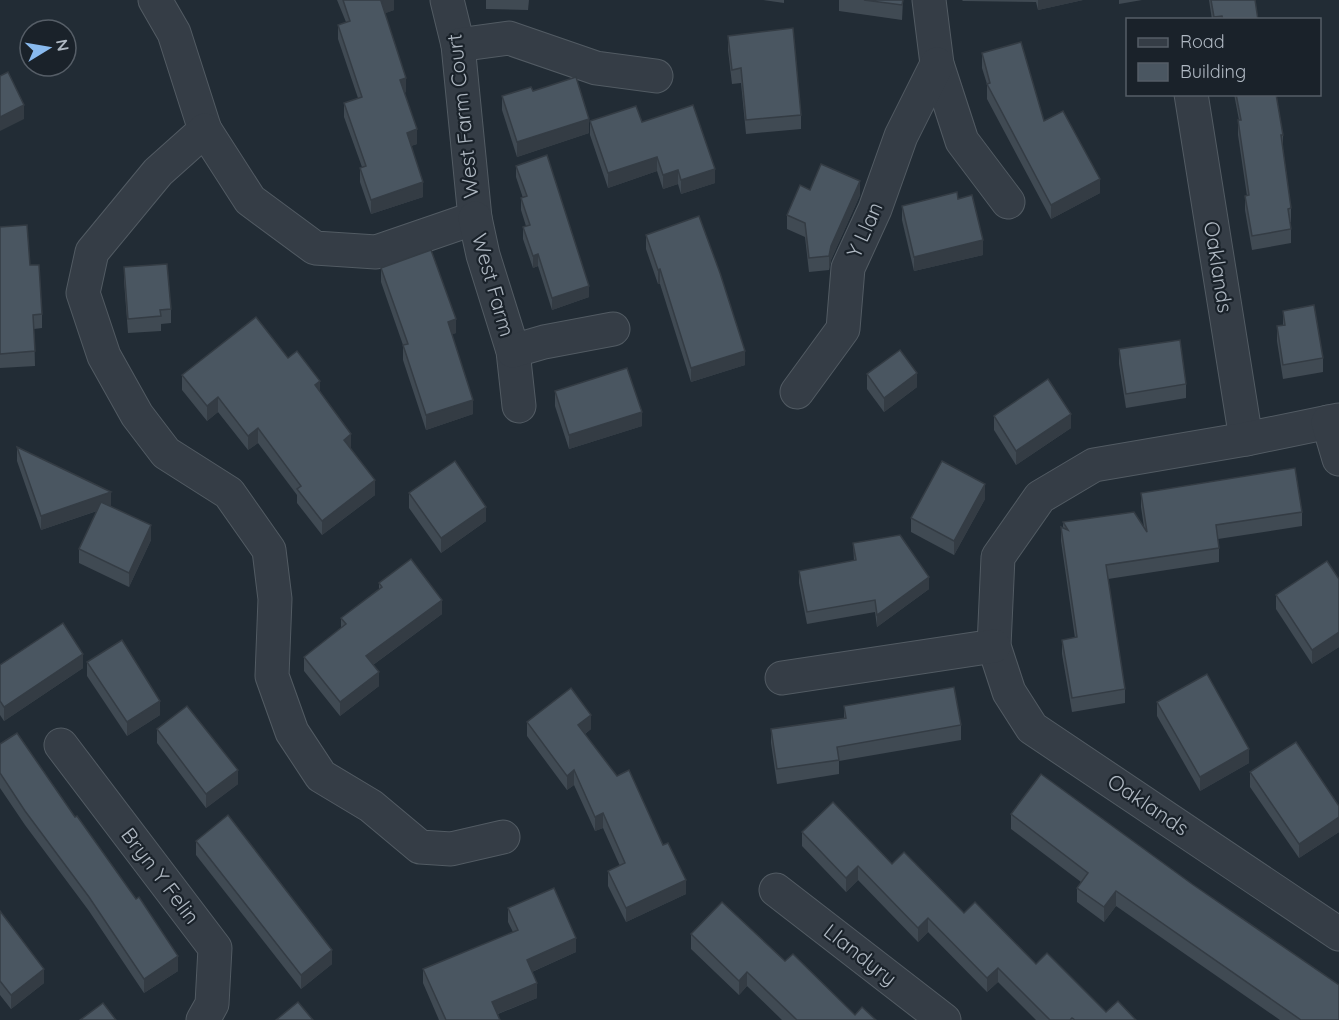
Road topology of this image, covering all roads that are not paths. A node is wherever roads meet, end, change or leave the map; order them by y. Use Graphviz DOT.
graph roads {
  1 [pos="155,0"];
  2 [pos="447,0"];
  3 [pos="929,0"];
  4 [pos="458,45"];
  5 [pos="937,64"];
  6 [pos="656,76"];
  7 [pos="1191,96"];
  8 [pos="205,130"];
  9 [pos="1008,202"];
  10 [pos="474,218"];
  11 [pos="613,329"];
  12 [pos="513,351"];
  13 [pos="797,392"];
  14 [pos="519,406"];
  15 [pos="1333,421"];
  16 [pos="1246,439"];
  17 [pos="1339,459"];
  18 [pos="994,646"];
  19 [pos="782,678"];
  20 [pos="62,745"];
  21 [pos="503,837"];
  22 [pos="776,890"];
  23 [pos="1339,934"];
  24 [pos="203,1020"];
  25 [pos="944,1020"];
  1 -- 8 [label="street"];
  2 -- 4 [label="street, West Farm Court"];
  3 -- 5 [label="street"];
  4 -- 6 [label="street"];
  4 -- 10 [label="street, West Farm Court"];
  5 -- 9 [label="street"];
  5 -- 13 [label="street, Y Llan"];
  7 -- 16 [label="street, Oaklands"];
  8 -- 10 [label="street, West Farm Court"];
  8 -- 21 [label="street"];
  10 -- 12 [label="street, West Farm"];
  11 -- 12 [label="street, West Farm"];
  12 -- 14 [label="street, West Farm"];
  15 -- 16 [label="street, Oaklands"];
  15 -- 17 [label="street"];
  16 -- 18 [label="street, Oaklands"];
  18 -- 19 [label="street"];
  18 -- 23 [label="street, Oaklands"];
  20 -- 24 [label="street, Bryn Y Felin"];
  22 -- 25 [label="street, Llandyry"];
}
